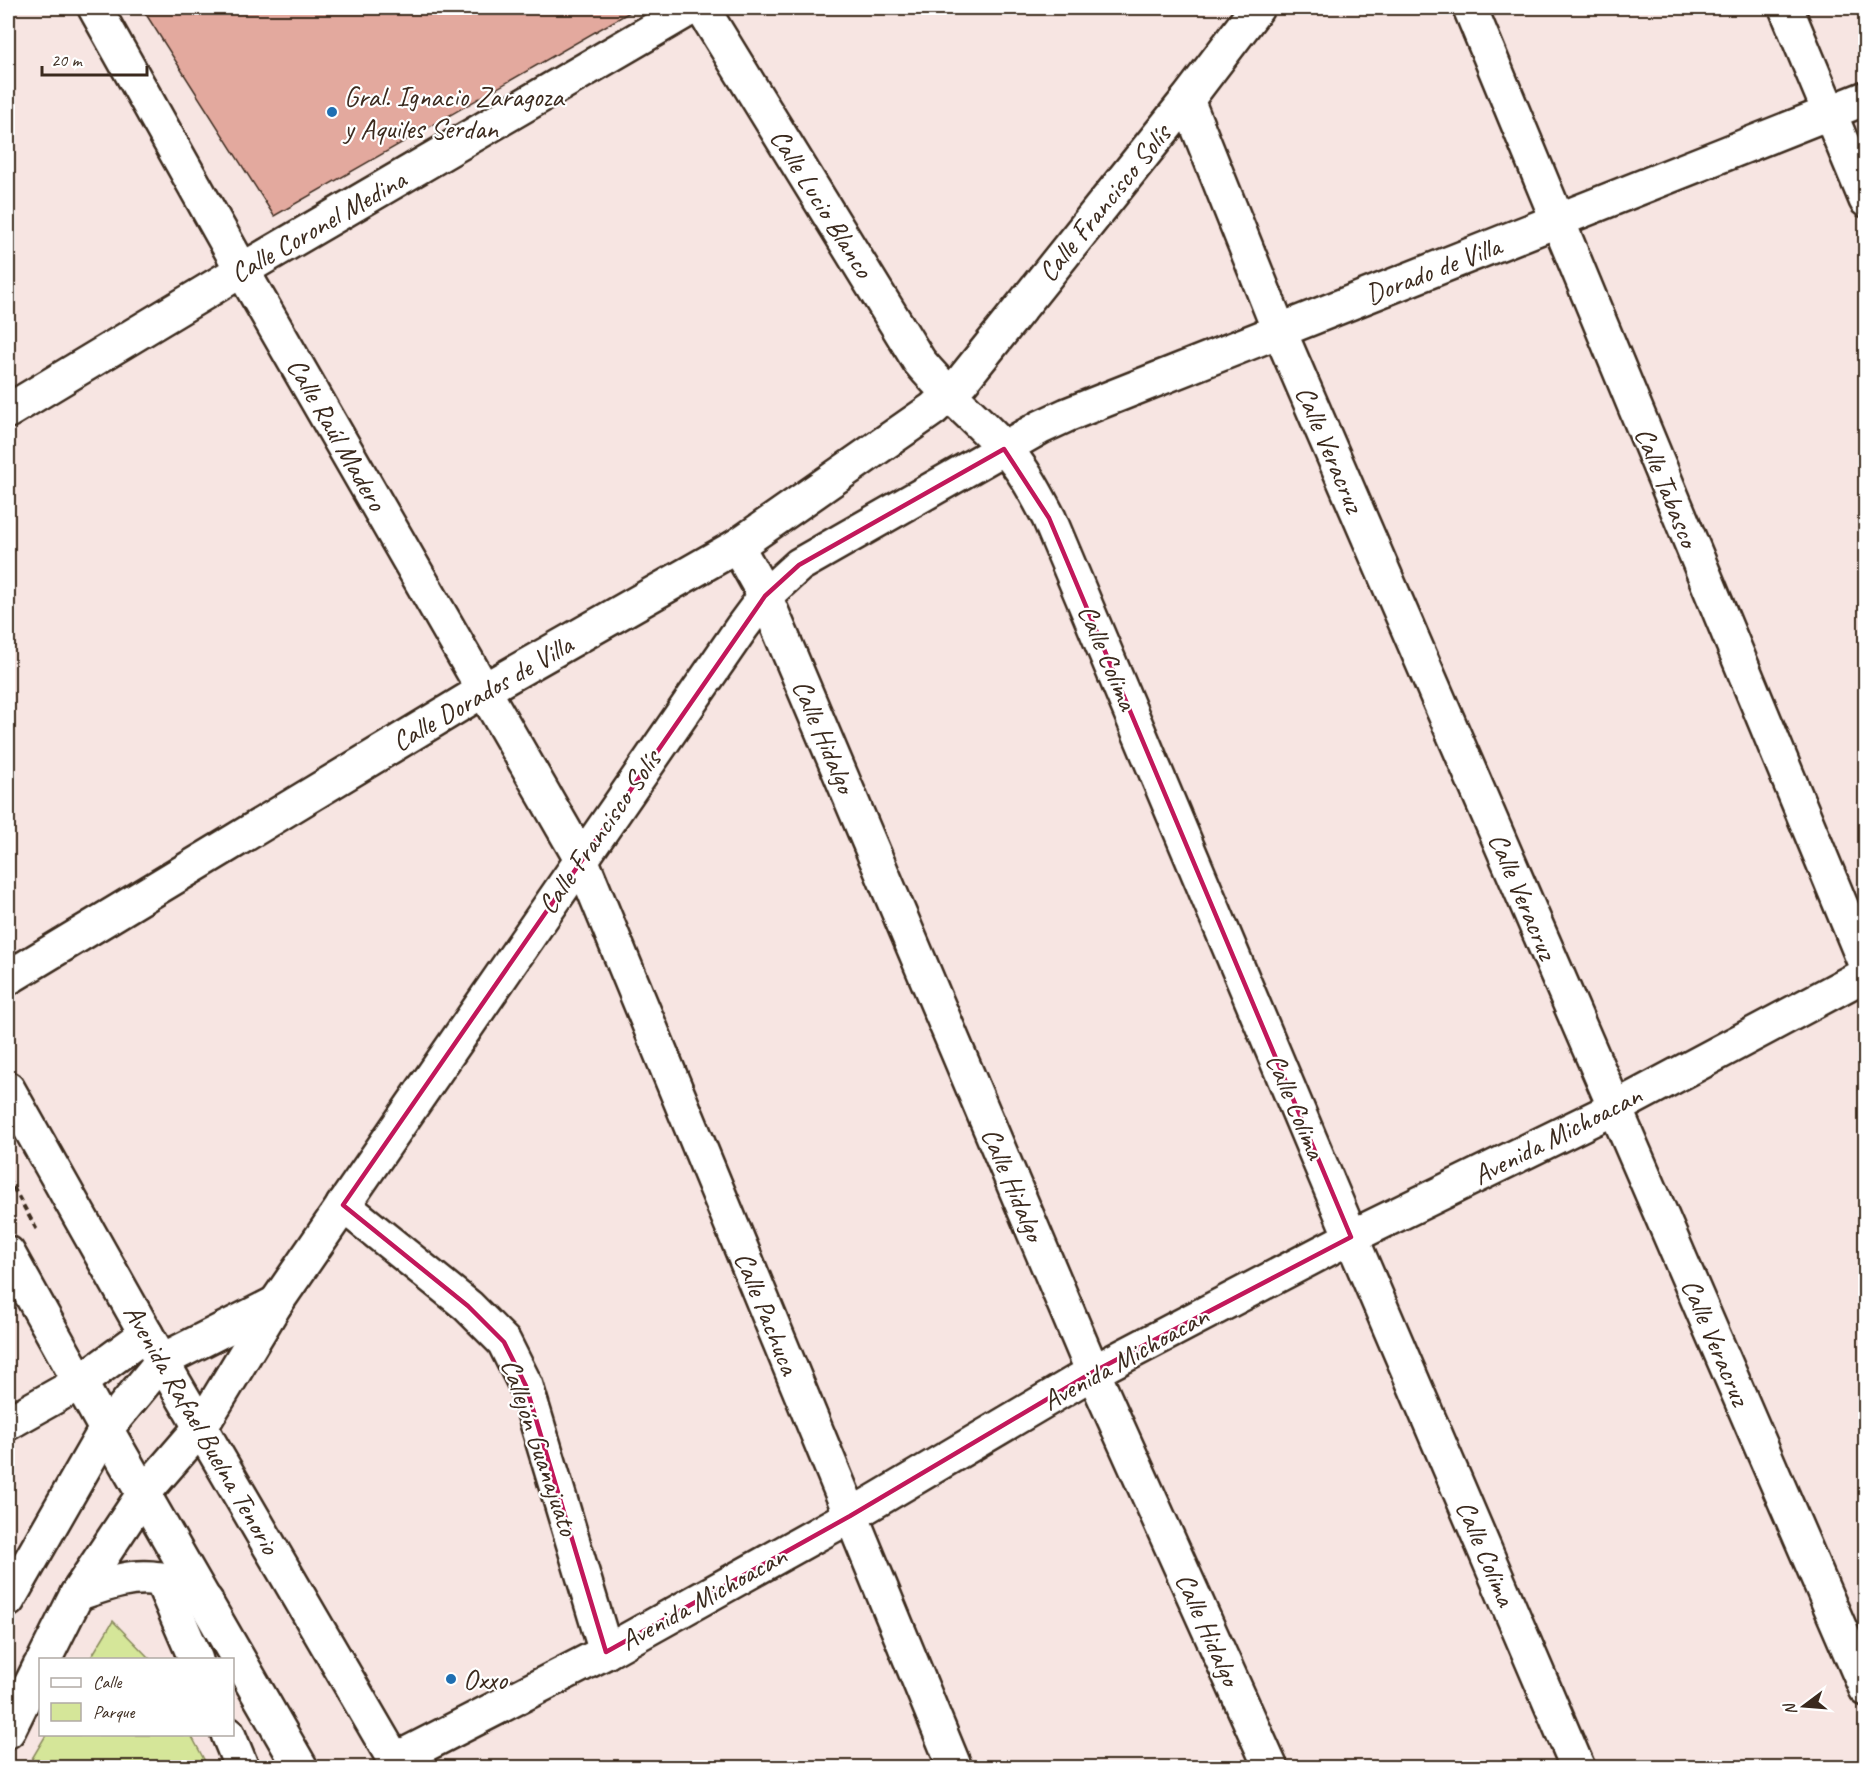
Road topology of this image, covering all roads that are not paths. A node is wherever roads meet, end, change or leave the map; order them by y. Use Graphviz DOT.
graph roads {
  1 [pos="95,8"];
  2 [pos="691,8"];
  3 [pos="702,8"];
  4 [pos="1257,8"];
  5 [pos="1470,8"];
  6 [pos="1786,8"];
  7 [pos="1866,98"];
  8 [pos="1187,100"];
  9 [pos="1829,112"];
  10 [pos="1866,200"];
  11 [pos="1558,222"];
  12 [pos="242,270"];
  13 [pos="1279,330"];
  14 [pos="948,395"];
  15 [pos="8,411"];
  16 [pos="1004,449"];
  17 [pos="737,546"];
  18 [pos="765,596"];
  19 [pos="484,690"];
  20 [pos="581,859"];
  21 [pos="1866,966"];
  22 [pos="1866,974"];
  23 [pos="8,978"];
  24 [pos="8,1089"];
  25 [pos="1615,1108"];
  26 [pos="343,1205"];
  27 [pos="1351,1237"];
  28 [pos="8,1253"];
  29 [pos="276,1303"];
  30 [pos="154,1347"];
  31 [pos="1093,1372"];
  32 [pos="80,1383"];
  33 [pos="8,1423"];
  34 [pos="201,1427"];
  35 [pos="105,1429"];
  36 [pos="144,1493"];
  37 [pos="850,1516"];
  38 [pos="161,1579"];
  39 [pos="77,1594"];
  40 [pos="8,1600"];
  41 [pos="206,1601"];
  42 [pos="606,1652"];
  43 [pos="45,1658"];
  44 [pos="196,1658"];
  45 [pos="39,1668"];
  46 [pos="1866,1689"];
  47 [pos="8,1731"];
  48 [pos="229,1736"];
  49 [pos="397,1764"];
  50 [pos="242,1767"];
  51 [pos="301,1767"];
  52 [pos="954,1767"];
  53 [pos="1271,1767"];
  54 [pos="1578,1767"];
  1 -- 12 [label="street, Calle Raúl Madero"];
  2 -- 12 [label="street, Calle Coronel Medina"];
  3 -- 14 [label="street, Calle Lucio Blanco"];
  4 -- 8 [label="street, Calle Francisco Solís"];
  5 -- 11 [label="street, Calle Tabasco"];
  6 -- 9 [label="street"];
  7 -- 9 [label="street, Dorado de Villa"];
  8 -- 13 [label="street, Calle Veracruz"];
  8 -- 14 [label="street, Calle Francisco Solís"];
  9 -- 10 [label="street"];
  9 -- 11 [label="street, Dorado de Villa"];
  11 -- 13 [label="street, Dorado de Villa"];
  11 -- 21 [label="street, Calle Tabasco"];
  12 -- 15 [label="street, Calle Coronel Medina"];
  12 -- 19 [label="street, Calle Raúl Madero"];
  13 -- 16 [label="street, Dorado de Villa"];
  13 -- 25 [label="street, Calle Veracruz"];
  14 -- 16 [label="street, Calle Lucio Blanco"];
  14 -- 17 [label="street, Calle Dorados de Villa"];
  16 -- 18 [label="street, Calle Francisco Solís"];
  16 -- 27 [label="street, Calle Colima"];
  17 -- 18 [label="street, Calle Hidalgo"];
  17 -- 19 [label="street, Calle Dorados de Villa"];
  18 -- 20 [label="street, Calle Francisco Solís"];
  18 -- 31 [label="street, Calle Hidalgo"];
  19 -- 20 [label="street, Calle Raúl Madero"];
  19 -- 23 [label="street, Calle Dorados de Villa"];
  20 -- 26 [label="street, Calle Francisco Solís"];
  20 -- 37 [label="street, Calle Pachuca"];
  22 -- 25 [label="street, Avenida Michoacan"];
  24 -- 30 [label="street, Avenida Rafael Buelna Tenorio"];
  25 -- 27 [label="street, Avenida Michoacan"];
  25 -- 46 [label="street, Calle Veracruz"];
  26 -- 29 [label="street, Calle Francisco Solís"];
  26 -- 42 [label="street, Callejón Guanajuato"];
  27 -- 31 [label="street, Avenida Michoacan"];
  27 -- 54 [label="street, Calle Colima"];
  28 -- 32 [label="street"];
  29 -- 30 [label="street, Calle Francisco Solís"];
  29 -- 34 [label="street, Calle Francisco Solís"];
  30 -- 32 [label="street"];
  30 -- 34 [label="street, Avenida Rafael Buelna Tenorio"];
  30 -- 35 [label="street, Calle Francisco Solís"];
  31 -- 37 [label="street, Avenida Michoacan"];
  31 -- 53 [label="street, Calle Hidalgo"];
  32 -- 33 [label="street"];
  32 -- 35 [label="street"];
  34 -- 36 [label="street, Calle Francisco Solís"];
  34 -- 49 [label="street, Avenida Rafael Buelna Tenorio"];
  35 -- 36 [label="street"];
  35 -- 40 [label="street, Calle Francisco Solís"];
  36 -- 39 [label="street, Calle Francisco Solís"];
  36 -- 41 [label="street"];
  37 -- 42 [label="street, Avenida Michoacan"];
  37 -- 52 [label="street, Calle Pachuca"];
  38 -- 39 [label="street"];
  38 -- 41 [label="street"];
  38 -- 44 [label="street"];
  39 -- 43 [label="street, Calle Francisco Solís"];
  41 -- 51 [label="street"];
  42 -- 49 [label="street, Avenida Michoacan"];
  45 -- 47 [label="street"];
  48 -- 50 [label="street"];
}
